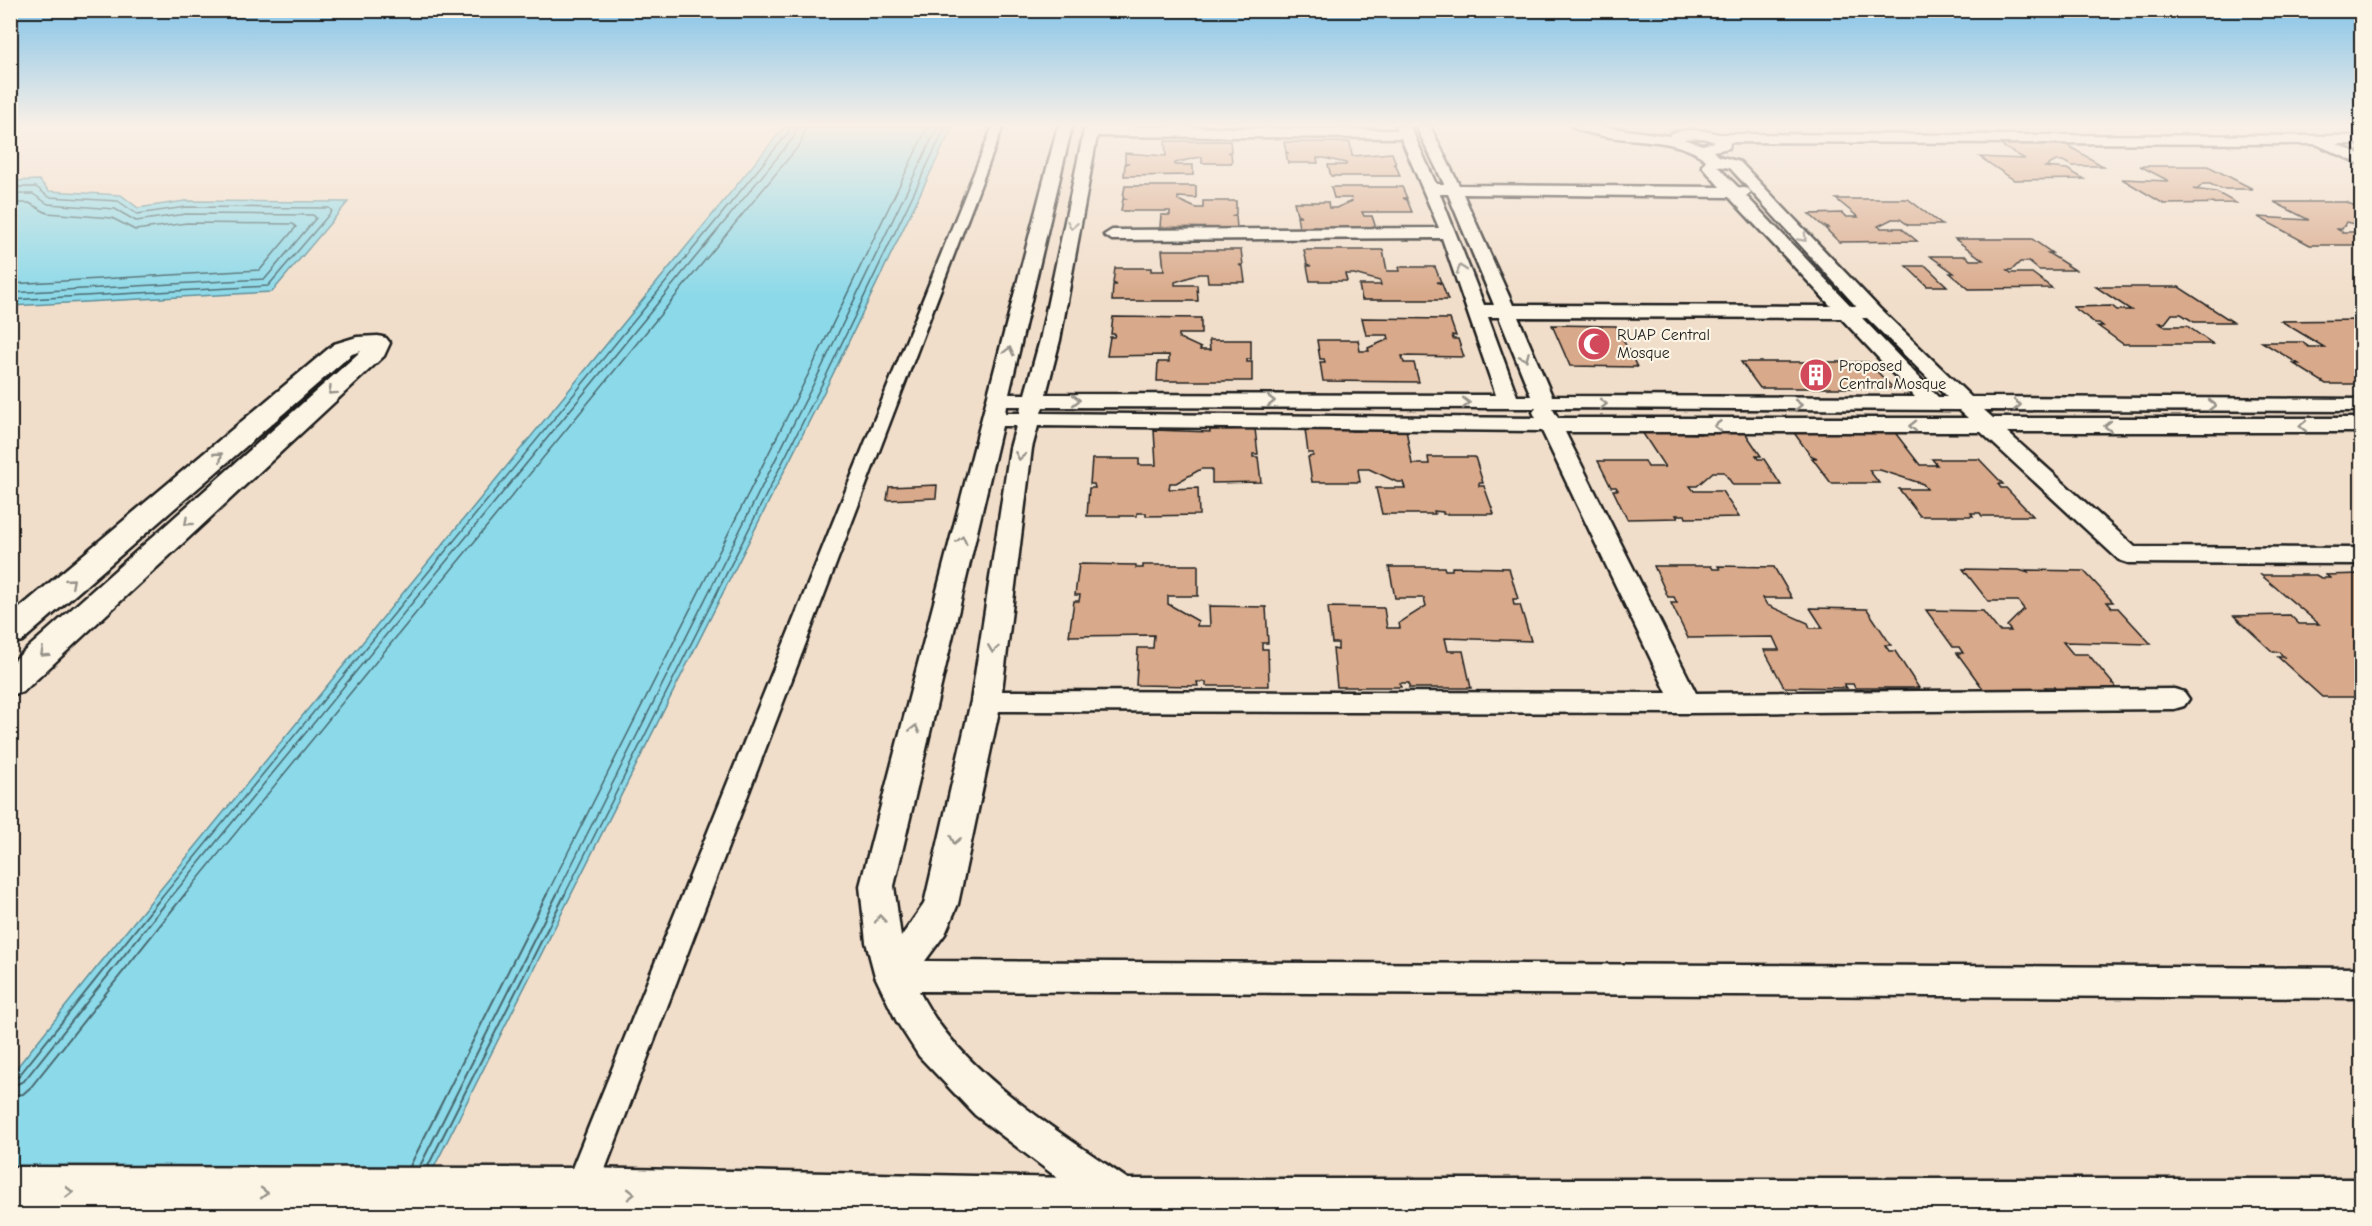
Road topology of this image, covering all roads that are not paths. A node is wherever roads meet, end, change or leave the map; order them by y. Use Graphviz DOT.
graph roads {
  1 [pos="976,183"];
  2 [pos="1050,183"];
  3 [pos="1080,183"];
  4 [pos="1428,183"];
  5 [pos="1451,183"];
  6 [pos="1725,183"];
  7 [pos="1751,183"];
  8 [pos="1431,189"];
  9 [pos="1759,192"];
  10 [pos="1449,233"];
  11 [pos="1112,235"];
  12 [pos="1476,311"];
  13 [pos="1506,311"];
  14 [pos="1842,311"];
  15 [pos="1872,312"];
  16 [pos="1509,403"];
  17 [pos="1934,405"];
  18 [pos="1968,405"];
  19 [pos="2361,405"];
  20 [pos="994,409"];
  21 [pos="1030,409"];
  22 [pos="1545,411"];
  23 [pos="2361,425"];
  24 [pos="1989,427"];
  25 [pos="2361,556"];
  26 [pos="10,634"];
  27 [pos="10,684"];
  28 [pos="2174,699"];
  29 [pos="986,701"];
  30 [pos="1686,703"];
  31 [pos="894,976"];
  32 [pos="2361,983"];
  33 [pos="10,1192"];
  34 [pos="579,1193"];
  35 [pos="1126,1204"];
  36 [pos="2361,1204"];
  1 -- 34 [label="street"];
  20 -- 2 [label="street, one-way"];
  3 -- 21 [label="street, one-way"];
  4 -- 8 [label="street"];
  5 -- 13 [label="street"];
  6 -- 14 [label="street"];
  7 -- 9 [label="street"];
  8 -- 9 [label="street"];
  8 -- 10 [label="street"];
  9 -- 15 [label="street, one-way"];
  10 -- 11 [label="street"];
  12 -- 10 [label="street, one-way"];
  12 -- 13 [label="street"];
  12 -- 16 [label="street"];
  13 -- 14 [label="street"];
  13 -- 22 [label="street, one-way"];
  14 -- 15 [label="street"];
  14 -- 17 [label="street"];
  15 -- 18 [label="street"];
  21 -- 16 [label="street, one-way"];
  16 -- 22 [label="street"];
  17 -- 18 [label="street"];
  22 -- 17 [label="street, one-way"];
  18 -- 19 [label="street, one-way"];
  18 -- 24 [label="street"];
  20 -- 21 [label="street"];
  31 -- 20 [label="street, one-way"];
  21 -- 22 [label="street"];
  21 -- 29 [label="street, one-way"];
  24 -- 22 [label="street, one-way"];
  22 -- 30 [label="street"];
  23 -- 24 [label="street, one-way"];
  24 -- 25 [label="street"];
  26 -- 27 [label="street, one-way"];
  28 -- 30 [label="street"];
  29 -- 30 [label="street"];
  29 -- 31 [label="street, one-way"];
  31 -- 32 [label="street"];
  31 -- 35 [label="street"];
  33 -- 34 [label="street, one-way"];
  34 -- 35 [label="street, one-way"];
  35 -- 36 [label="street"];
}
